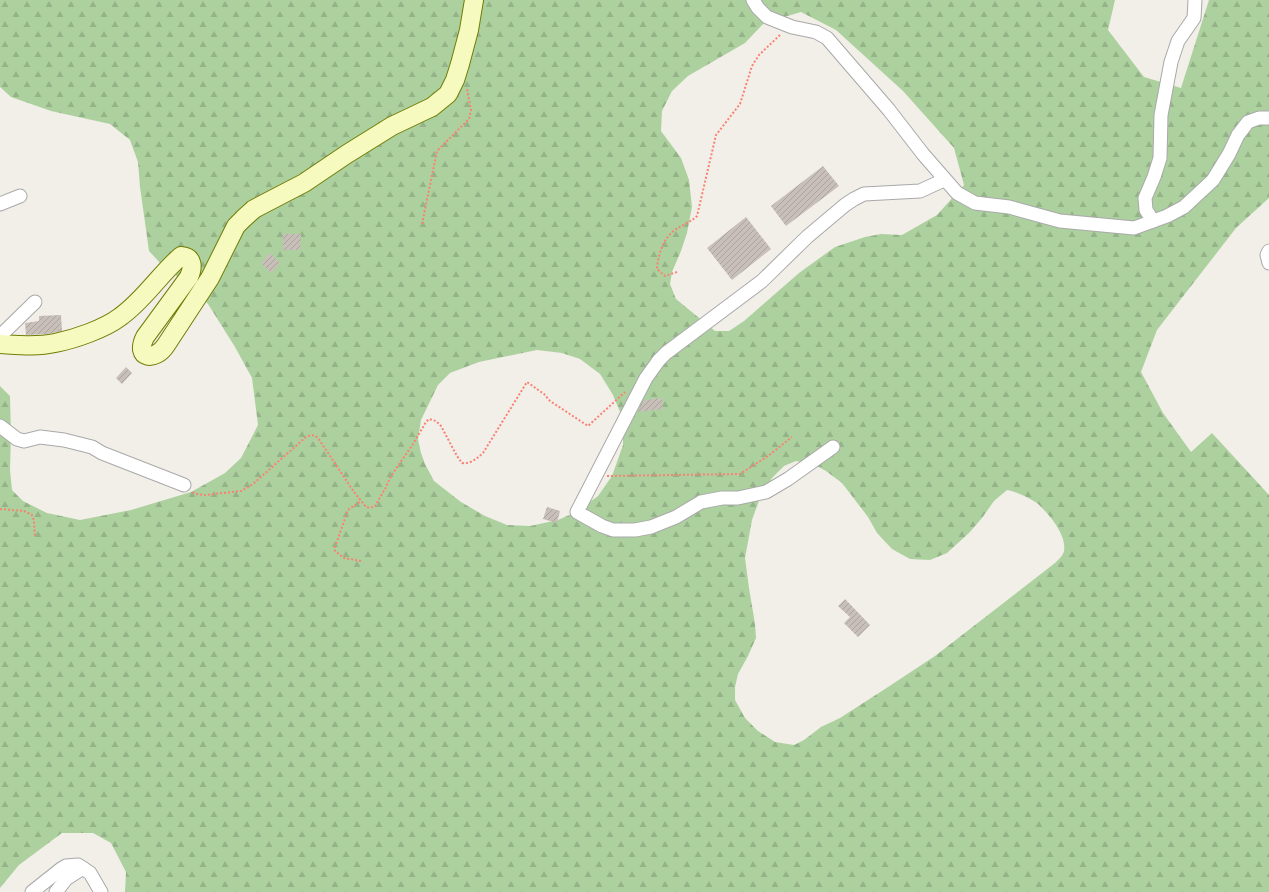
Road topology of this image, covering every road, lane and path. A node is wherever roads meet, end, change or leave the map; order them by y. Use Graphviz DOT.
graph roads {
  1 [pos="474,0"];
  2 [pos="754,0"];
  3 [pos="1195,0"];
  4 [pos="789,26"];
  5 [pos="457,74"];
  6 [pos="1269,118"];
  7 [pos="944,180"];
  8 [pos="20,196"];
  9 [pos="0,204"];
  10 [pos="1153,221"];
  11 [pos="422,224"];
  12 [pos="1269,251"];
  13 [pos="1269,263"];
  14 [pos="677,272"];
  15 [pos="35,302"];
  16 [pos="0,336"];
  17 [pos="0,344"];
  18 [pos="626,391"];
  19 [pos="0,426"];
  20 [pos="792,437"];
  21 [pos="833,447"];
  22 [pos="596,476"];
  23 [pos="184,486"];
  24 [pos="361,501"];
  25 [pos="0,510"];
  26 [pos="35,537"];
  27 [pos="361,561"];
  28 [pos="83,868"];
  29 [pos="32,892"];
  30 [pos="56,892"];
  31 [pos="101,892"];
  1 -- 5 [label="street"];
  2 -- 4 [label="street"];
  3 -- 10 [label="street"];
  4 -- 7 [label="street"];
  4 -- 14 [label="path"];
  5 -- 11 [label="path"];
  5 -- 17 [label="street"];
  6 -- 10 [label="street"];
  7 -- 10 [label="street"];
  7 -- 22 [label="street"];
  8 -- 9 [label="street"];
  12 -- 13 [label="street"];
  15 -- 16 [label="street"];
  18 -- 24 [label="path"];
  19 -- 23 [label="street"];
  20 -- 22 [label="path"];
  21 -- 22 [label="street"];
  23 -- 24 [label="path"];
  24 -- 27 [label="path"];
  25 -- 26 [label="path"];
  28 -- 29 [label="street"];
  28 -- 30 [label="street"];
  28 -- 31 [label="street"];
}
